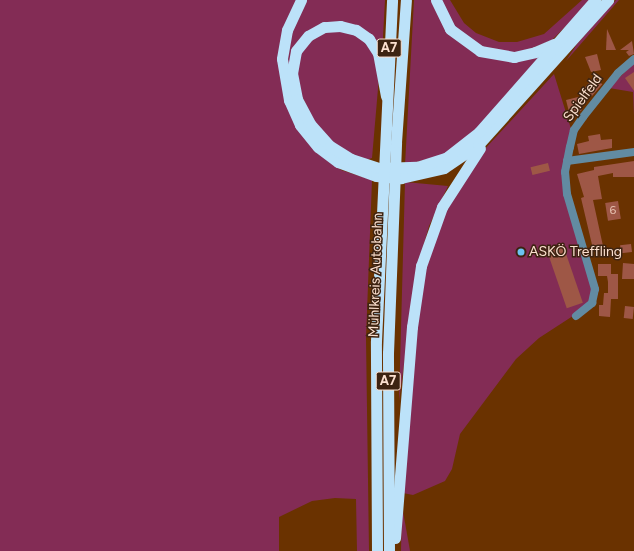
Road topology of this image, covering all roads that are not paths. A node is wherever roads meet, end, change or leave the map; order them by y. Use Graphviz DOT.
graph roads {
  1 [pos="302,0"];
  2 [pos="392,0"];
  3 [pos="406,0"];
  4 [pos="436,0"];
  5 [pos="595,0"];
  6 [pos="608,0"];
  7 [pos="558,42"];
  8 [pos="634,59"];
  9 [pos="386,96"];
  10 [pos="489,134"];
  11 [pos="634,152"];
  12 [pos="567,160"];
  13 [pos="576,316"];
  14 [pos="377,551"];
  15 [pos="389,551"];
  16 [pos="394,551"];
  1 -- 10 [label="highway"];
  2 -- 9 [label="highway, Mühlkreis Autobahn / A7"];
  3 -- 15 [label="highway, Mühlkreis Autobahn / A7"];
  4 -- 7 [label="highway"];
  5 -- 7 [label="highway"];
  6 -- 10 [label="highway"];
  7 -- 9 [label="highway"];
  8 -- 12 [label="street, Spielfeld"];
  9 -- 14 [label="highway, Mühlkreis Autobahn / A7"];
  10 -- 16 [label="highway"];
  11 -- 12 [label="street"];
  12 -- 13 [label="street, Spielfeld"];
}
